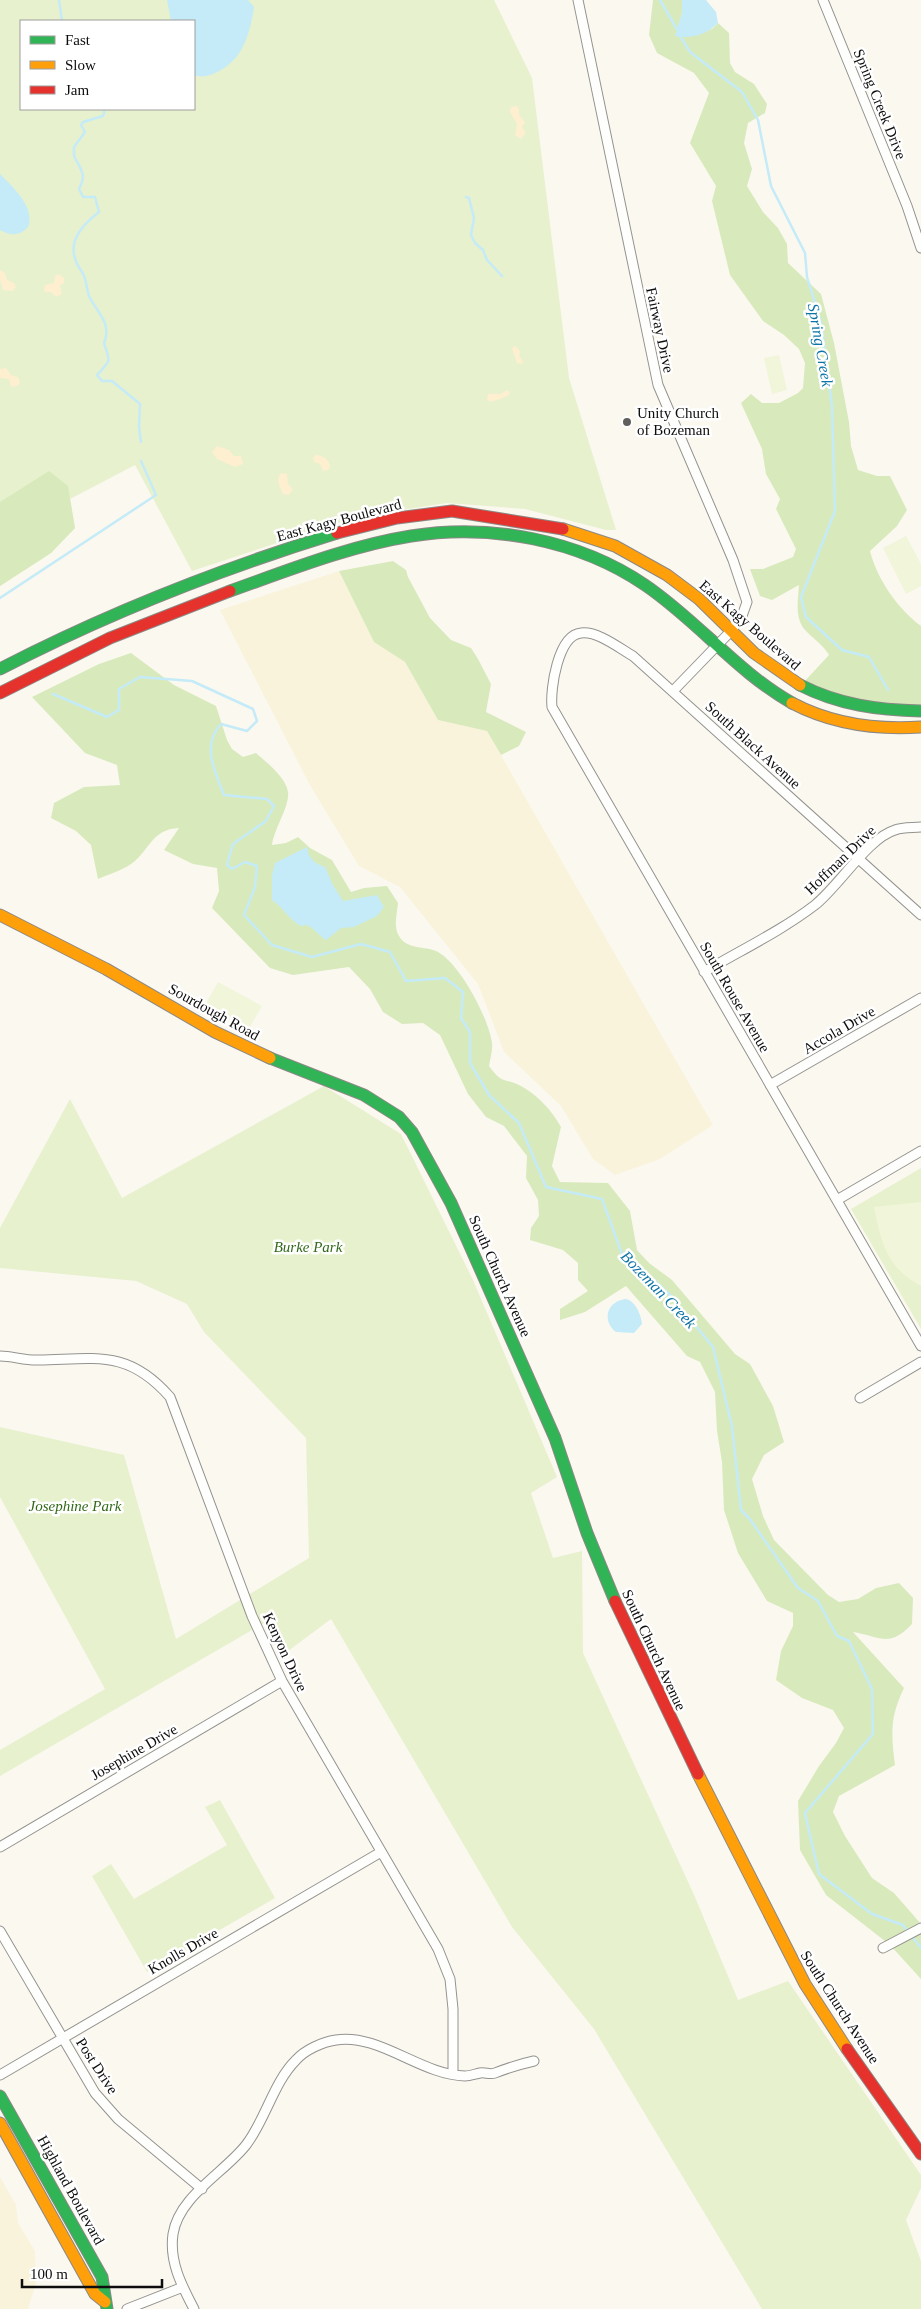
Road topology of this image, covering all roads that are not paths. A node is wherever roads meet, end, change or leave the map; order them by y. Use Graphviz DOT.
graph roads {
  1 [pos="578,0"];
  2 [pos="823,0"];
  3 [pos="921,248"];
  4 [pos="730,632"];
  5 [pos="716,644"];
  6 [pos="560,655"];
  7 [pos="0,669"];
  8 [pos="673,691"];
  9 [pos="0,693"];
  10 [pos="921,711"];
  11 [pos="921,728"];
  12 [pos="921,827"];
  13 [pos="858,860"];
  14 [pos="0,915"];
  15 [pos="921,915"];
  16 [pos="704,972"];
  17 [pos="921,998"];
  18 [pos="770,1085"];
  19 [pos="412,1132"];
  20 [pos="921,1151"];
  21 [pos="837,1200"];
  22 [pos="921,1346"];
  23 [pos="0,1356"];
  24 [pos="921,1362"];
  25 [pos="860,1398"];
  26 [pos="282,1681"];
  27 [pos="0,1847"];
  28 [pos="381,1852"];
  29 [pos="918,1929"];
  30 [pos="0,1931"];
  31 [pos="883,1948"];
  32 [pos="62,2038"];
  33 [pos="534,2061"];
  34 [pos="453,2074"];
  35 [pos="0,2075"];
  36 [pos="0,2096"];
  37 [pos="0,2123"];
  38 [pos="921,2154"];
  39 [pos="202,2189"];
  40 [pos="183,2287"];
  41 [pos="106,2306"];
  42 [pos="127,2309"];
  43 [pos="194,2309"];
  1 -- 4 [label="street, Fairway Drive"];
  2 -- 3 [label="street, Spring Creek Drive"];
  4 -- 5 [label="street, Fairway Drive"];
  4 -- 7 [label="main road, East Kagy Boulevard"];
  4 -- 10 [label="main road, East Kagy Boulevard"];
  5 -- 8 [label="street, Fairway Drive"];
  5 -- 9 [label="main road"];
  5 -- 11 [label="main road"];
  6 -- 8 [label="street, South Black Avenue"];
  6 -- 16 [label="street, South Rouse Avenue"];
  8 -- 13 [label="street, South Black Avenue"];
  12 -- 13 [label="street, Hoffman Drive"];
  13 -- 15 [label="street, South Black Avenue"];
  13 -- 16 [label="street, Hoffman Drive"];
  14 -- 19 [label="main road, Sourdough Road"];
  16 -- 18 [label="street, South Rouse Avenue"];
  17 -- 18 [label="street, Accola Drive"];
  18 -- 21 [label="street, South Rouse Avenue"];
  19 -- 38 [label="main road, South Church Avenue"];
  20 -- 21 [label="street"];
  21 -- 22 [label="street, South Rouse Avenue"];
  23 -- 26 [label="street, Kenyon Drive"];
  24 -- 25 [label="street"];
  26 -- 27 [label="street, Josephine Drive"];
  26 -- 28 [label="street, Kenyon Drive"];
  28 -- 32 [label="street, Knolls Drive"];
  28 -- 34 [label="street, Kenyon Drive"];
  29 -- 31 [label="street"];
  30 -- 32 [label="street, Post Drive"];
  32 -- 35 [label="street, Knolls Drive"];
  32 -- 39 [label="street, Post Drive"];
  33 -- 34 [label="street"];
  34 -- 39 [label="street"];
  36 -- 41 [label="main road, Highland Boulevard"];
  37 -- 41 [label="main road, Highland Boulevard"];
  39 -- 40 [label="street"];
  40 -- 42 [label="street"];
  40 -- 43 [label="street"];
}
